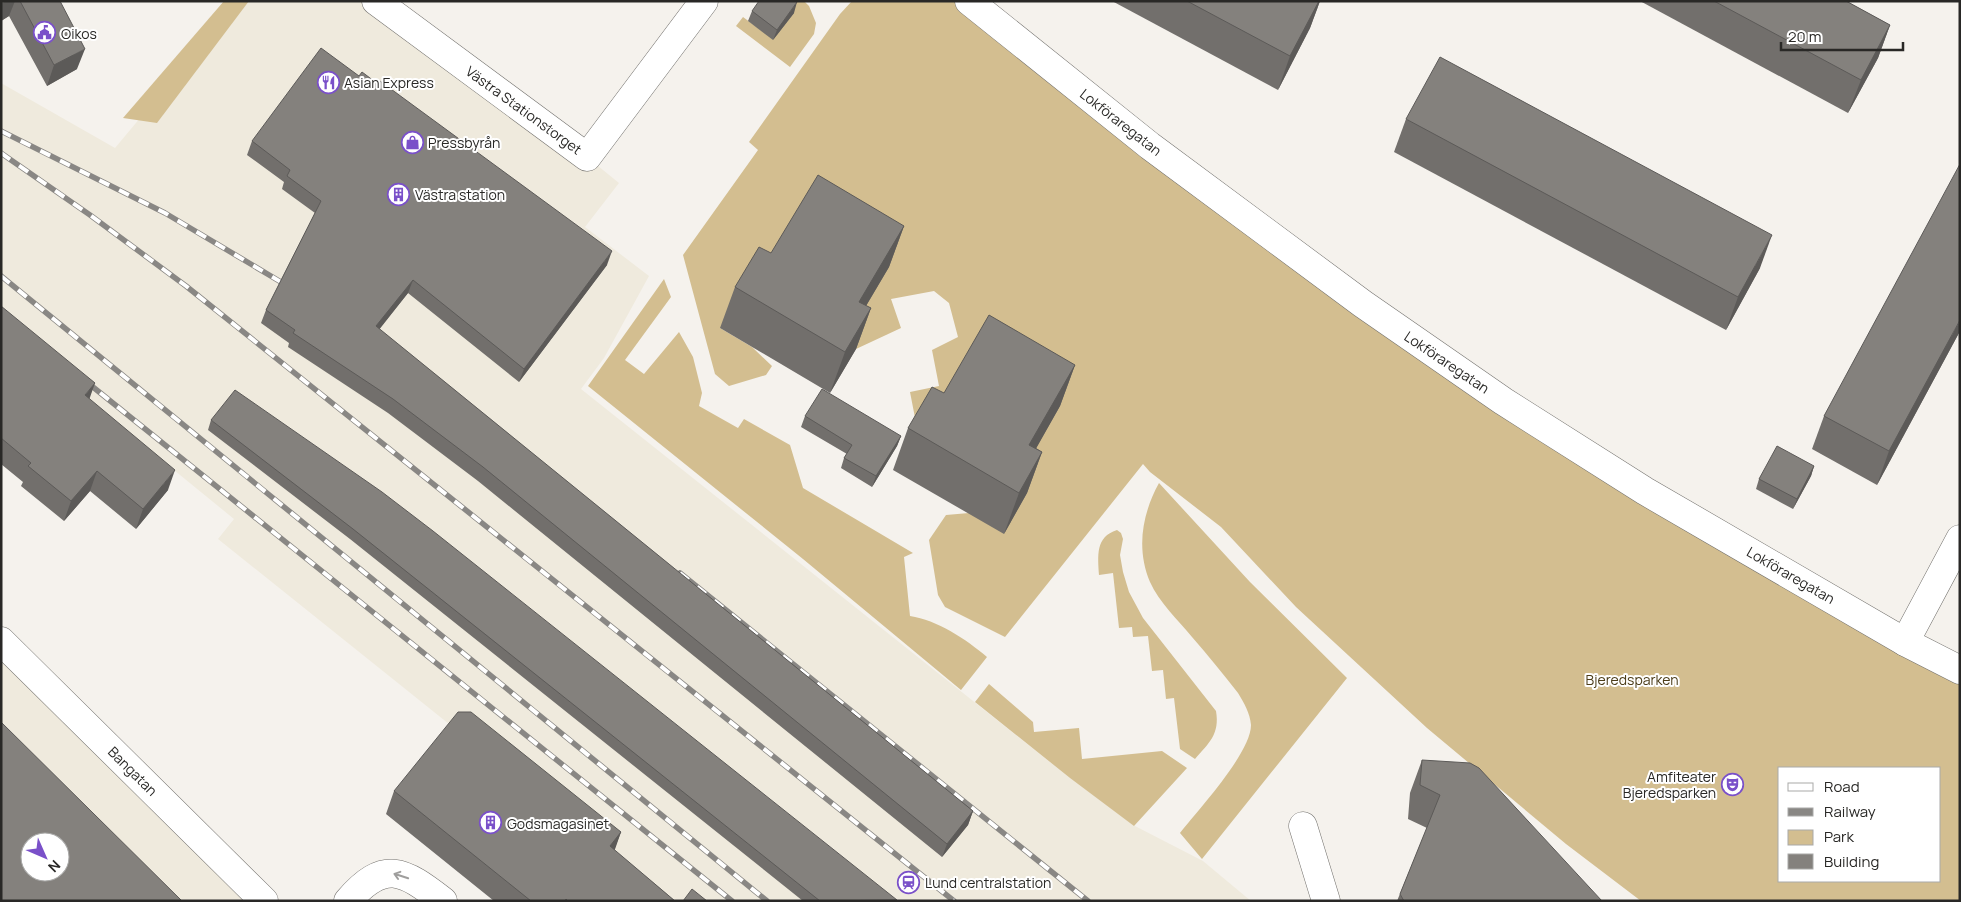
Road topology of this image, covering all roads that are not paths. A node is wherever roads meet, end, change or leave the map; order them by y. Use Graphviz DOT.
graph roads {
  1 [pos="376,1"];
  2 [pos="704,1"];
  3 [pos="969,1"];
  4 [pos="1960,539"];
  5 [pos="1,641"];
  6 [pos="1905,642"];
  7 [pos="1960,670"];
  8 [pos="1303,826"];
  9 [pos="264,901"];
  10 [pos="348,901"];
  11 [pos="443,901"];
  12 [pos="1326,901"];
  1 -- 2 [label="street, Västra Stationstorget"];
  3 -- 6 [label="street, Lokföraregatan"];
  4 -- 6 [label="street"];
  5 -- 9 [label="street, Bangatan"];
  6 -- 7 [label="street, Lokföraregatan"];
  8 -- 12 [label="street"];
  11 -- 10 [label="street, one-way"];
}
